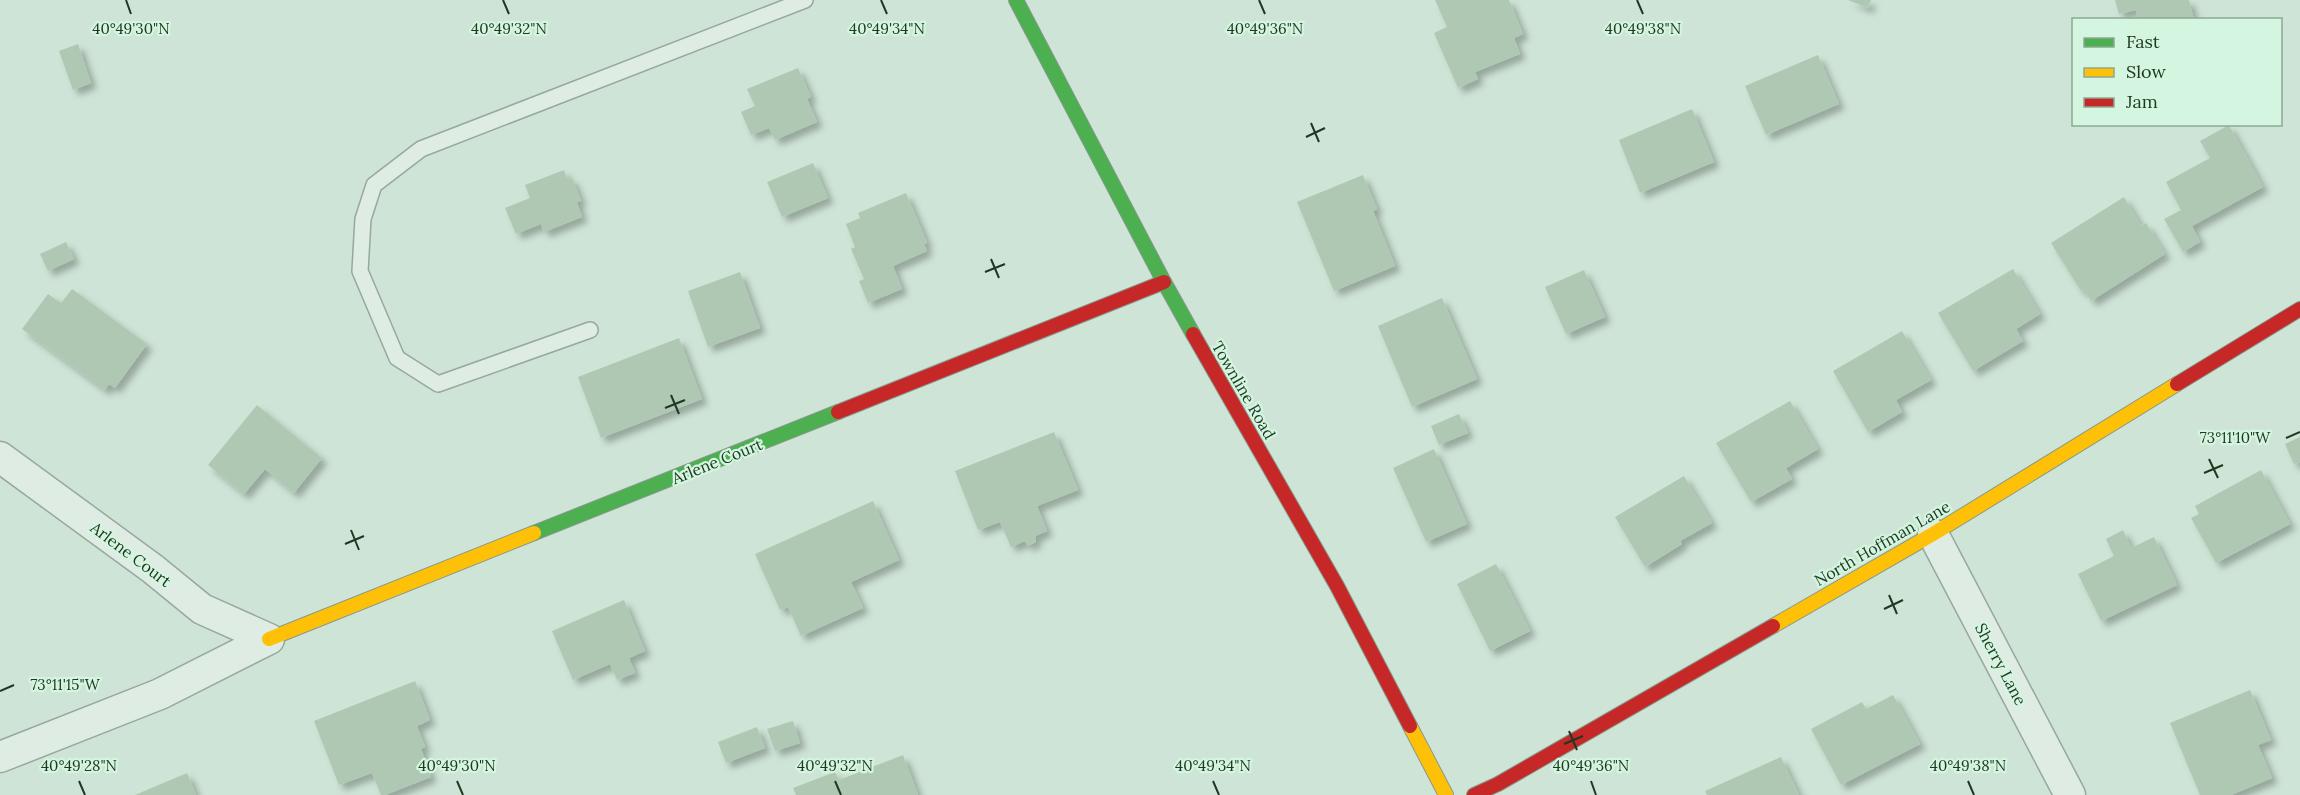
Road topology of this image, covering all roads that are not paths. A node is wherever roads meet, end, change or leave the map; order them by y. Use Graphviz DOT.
graph roads {
  1 [pos="805,0"];
  2 [pos="1016,0"];
  3 [pos="1164,282"];
  4 [pos="2300,309"];
  5 [pos="590,330"];
  6 [pos="0,457"];
  7 [pos="1932,534"];
  8 [pos="269,639"];
  9 [pos="0,757"];
  10 [pos="1446,795"];
  11 [pos="1474,795"];
  12 [pos="2070,795"];
  1 -- 5 [label="lane"];
  2 -- 3 [label="street, Townline Road"];
  3 -- 8 [label="street, Arlene Court"];
  3 -- 10 [label="street, Townline Road"];
  4 -- 7 [label="street, North Hoffman Lane"];
  6 -- 8 [label="street, Arlene Court"];
  7 -- 11 [label="street, North Hoffman Lane"];
  7 -- 12 [label="street, Sherry Lane"];
  8 -- 9 [label="street, Arlene Court"];
}
